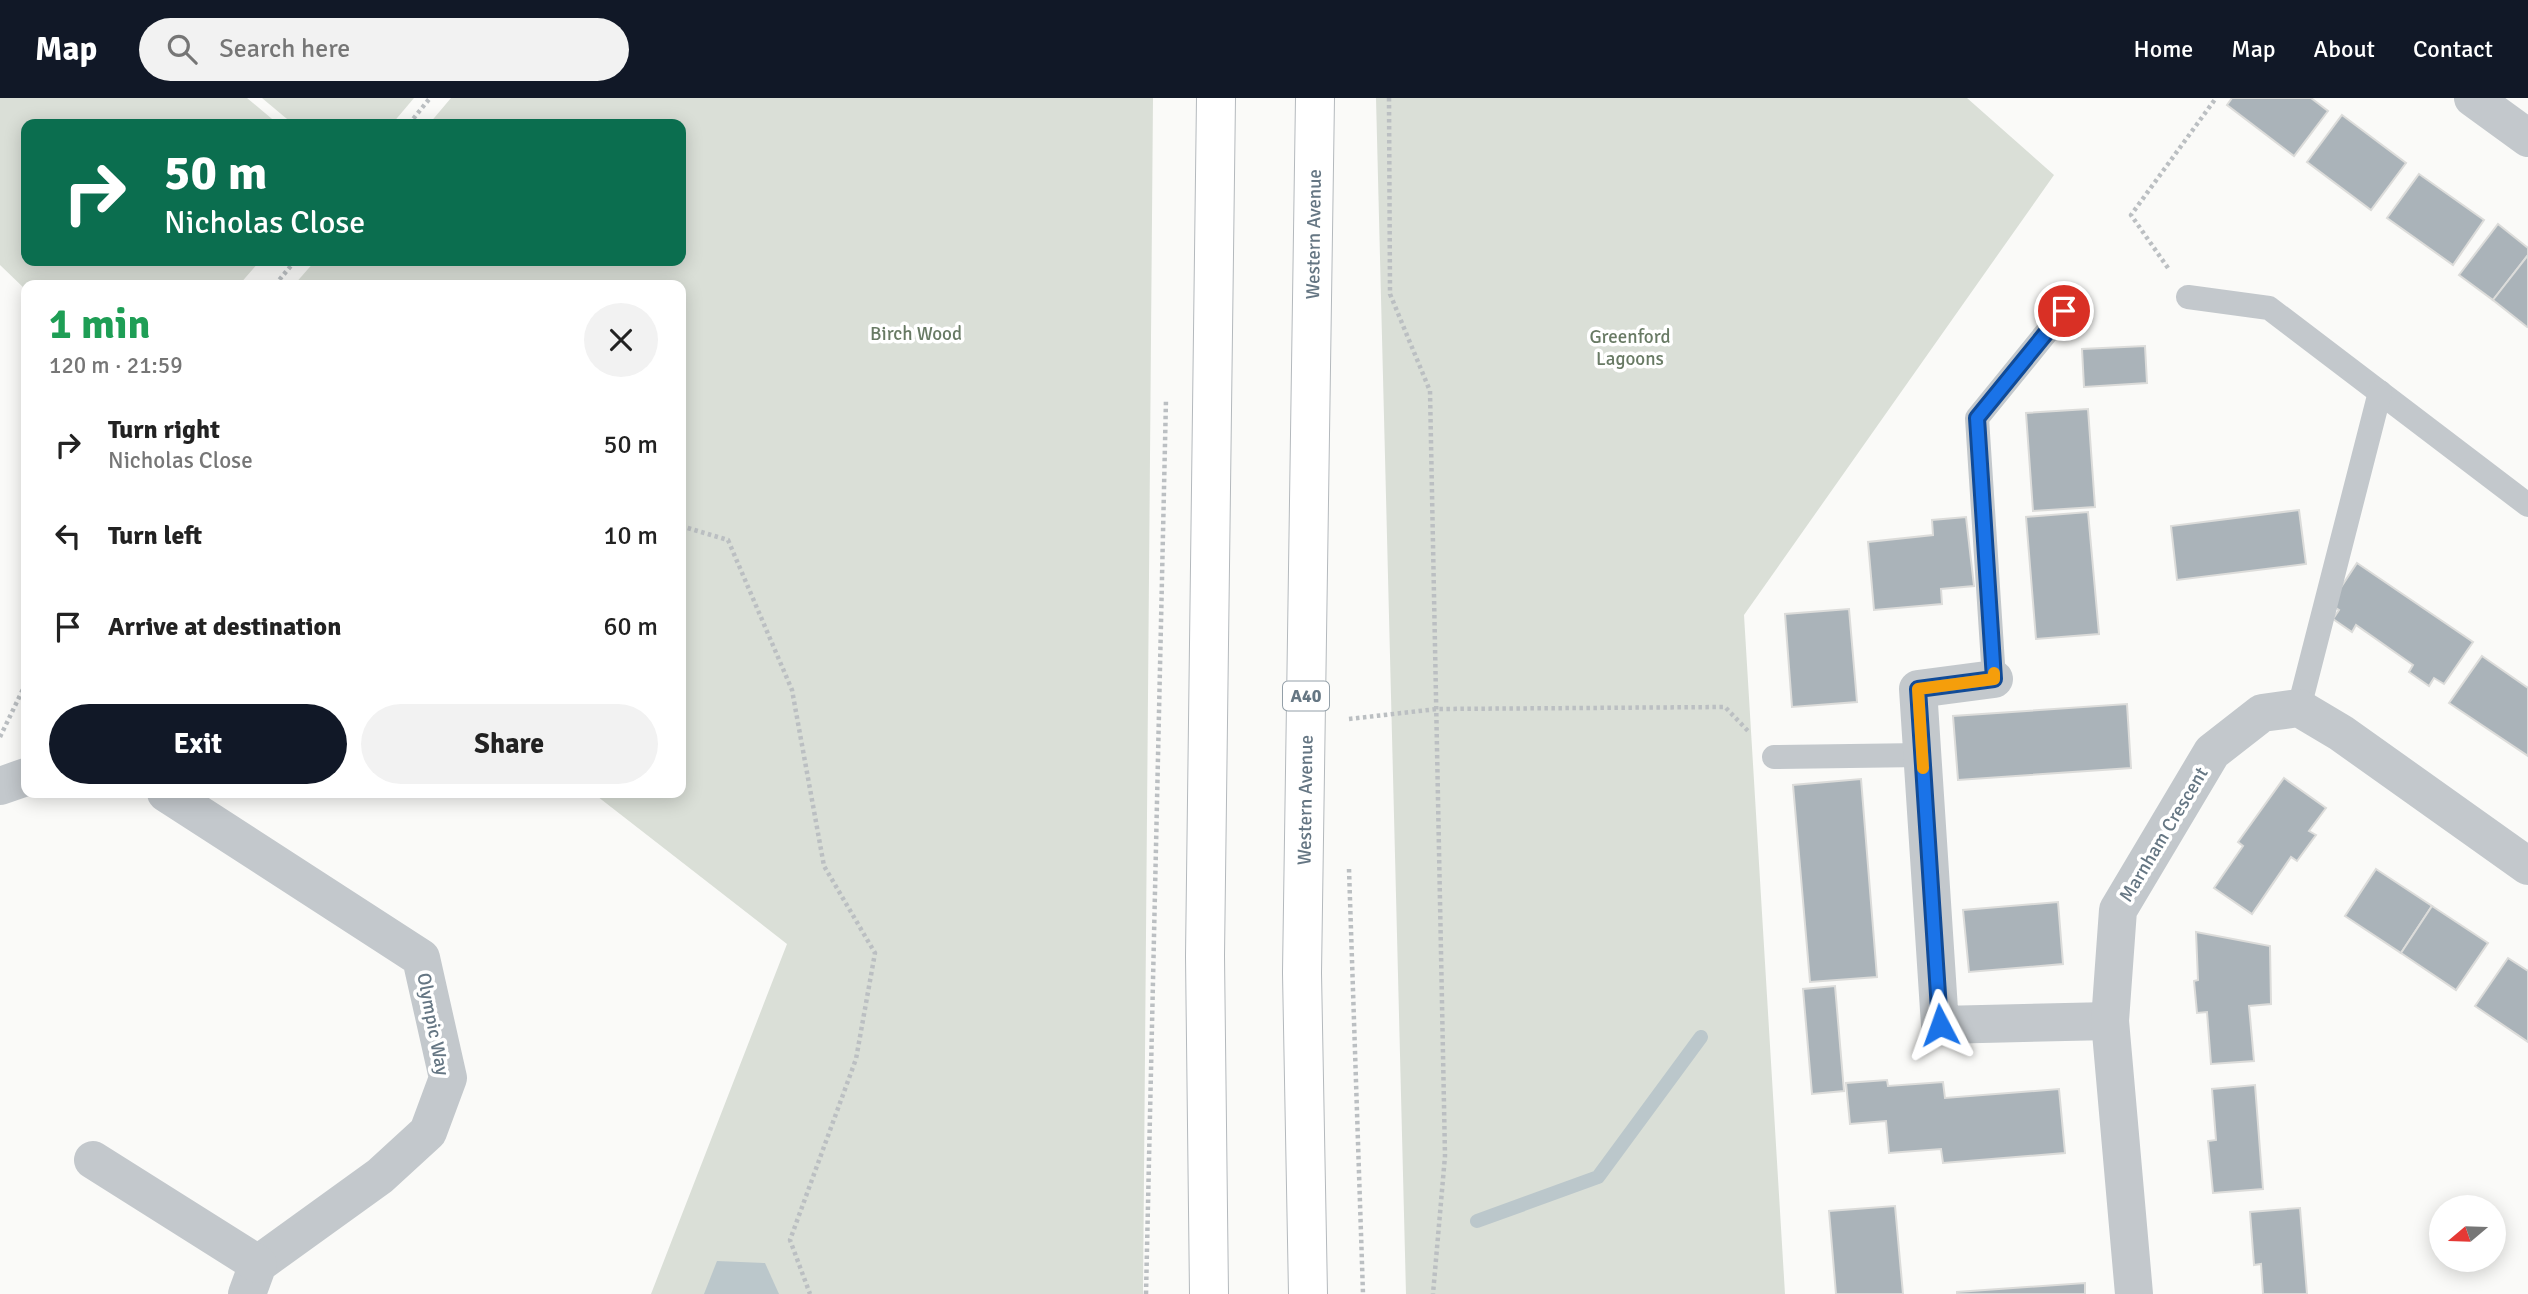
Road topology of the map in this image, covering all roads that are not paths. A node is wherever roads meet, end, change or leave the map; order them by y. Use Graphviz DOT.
graph roads {
  1 [pos="1216,98"];
  2 [pos="1315,98"];
  3 [pos="2473,98"];
  4 [pos="2528,138"];
  5 [pos="2188,298"];
  6 [pos="2064,311"];
  7 [pos="2380,392"];
  8 [pos="2528,505"];
  9 [pos="1994,679"];
  10 [pos="2299,708"];
  11 [pos="1922,755"];
  12 [pos="1774,757"];
  13 [pos="21,779"];
  14 [pos="0,786"];
  15 [pos="174,798"];
  16 [pos="2528,866"];
  17 [pos="1205,956"];
  18 [pos="2110,1021"];
  19 [pos="93,1160"];
  20 [pos="252,1279"];
  21 [pos="1189,1294"];
  22 [pos="1209,1294"];
  23 [pos="1308,1294"];
  24 [pos="2134,1294"];
  1 -- 17 [label="highway"];
  2 -- 23 [label="highway, Western Avenue / A40"];
  3 -- 4 [label="street"];
  5 -- 7 [label="lane"];
  6 -- 9 [label="lane"];
  7 -- 8 [label="lane"];
  7 -- 10 [label="lane"];
  9 -- 11 [label="street"];
  10 -- 16 [label="street"];
  10 -- 18 [label="street, Marnham Crescent"];
  11 -- 12 [label="lane"];
  11 -- 18 [label="street"];
  13 -- 14 [label="street"];
  15 -- 20 [label="street, Olympic Way"];
  17 -- 21 [label="highway"];
  17 -- 22 [label="highway"];
  18 -- 24 [label="street, Marnham Crescent"];
  19 -- 20 [label="street, Olympic Way"];
}
